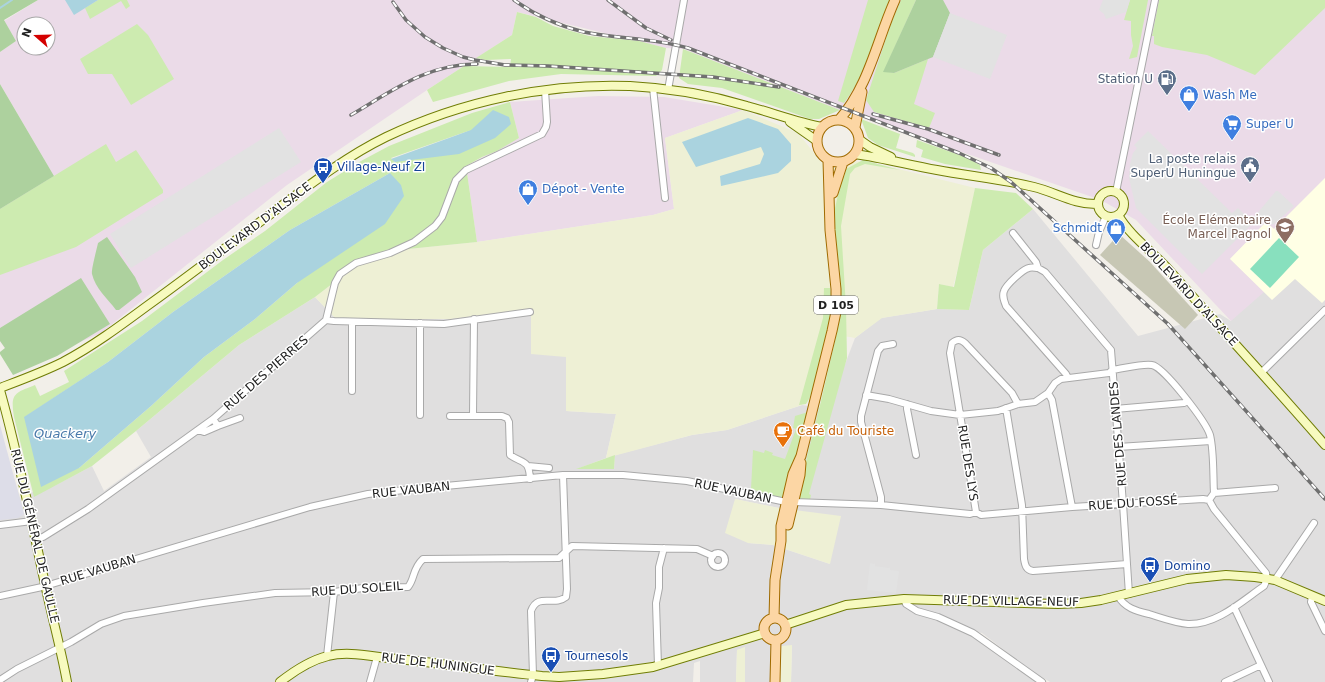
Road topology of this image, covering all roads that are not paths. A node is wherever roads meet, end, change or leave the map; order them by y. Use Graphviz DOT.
graph roads {
  1 [pos="684,0"];
  2 [pos="895,0"];
  3 [pos="1155,0"];
  4 [pos="865,80"];
  5 [pos="653,88"];
  6 [pos="545,90"];
  7 [pos="668,90"];
  8 [pos="783,118"];
  9 [pos="839,120"];
  10 [pos="822,127"];
  11 [pos="855,127"];
  12 [pos="860,140"];
  13 [pos="817,141"];
  14 [pos="855,154"];
  15 [pos="828,160"];
  16 [pos="842,162"];
  17 [pos="911,164"];
  18 [pos="1116,192"];
  19 [pos="665,198"];
  20 [pos="830,204"];
  21 [pos="1098,204"];
  22 [pos="1118,215"];
  23 [pos="1106,216"];
  24 [pos="1013,233"];
  25 [pos="1096,246"];
  26 [pos="1038,268"];
  27 [pos="1325,310"];
  28 [pos="530,312"];
  29 [pos="474,319"];
  30 [pos="326,320"];
  31 [pos="352,322"];
  32 [pos="420,323"];
  33 [pos="893,344"];
  34 [pos="1112,370"];
  35 [pos="1262,372"];
  36 [pos="1068,378"];
  37 [pos="0,389"];
  38 [pos="352,391"];
  39 [pos="1048,393"];
  40 [pos="866,395"];
  41 [pos="1188,401"];
  42 [pos="907,404"];
  43 [pos="1018,404"];
  44 [pos="1006,408"];
  45 [pos="1116,409"];
  46 [pos="420,414"];
  47 [pos="473,415"];
  48 [pos="960,415"];
  49 [pos="450,416"];
  50 [pos="240,418"];
  51 [pos="213,419"];
  52 [pos="218,426"];
  53 [pos="198,430"];
  54 [pos="1211,441"];
  55 [pos="1325,445"];
  56 [pos="1118,447"];
  57 [pos="916,455"];
  58 [pos="528,466"];
  59 [pos="549,468"];
  60 [pos="563,475"];
  61 [pos="530,479"];
  62 [pos="1274,488"];
  63 [pos="1214,494"];
  64 [pos="1209,500"];
  65 [pos="790,502"];
  66 [pos="1123,504"];
  67 [pos="881,505"];
  68 [pos="1072,507"];
  69 [pos="1022,511"];
  70 [pos="976,512"];
  71 [pos="988,514"];
  72 [pos="32,521"];
  73 [pos="1314,523"];
  74 [pos="0,526"];
  75 [pos="36,538"];
  76 [pos="664,548"];
  77 [pos="566,551"];
  78 [pos="713,556"];
  79 [pos="1127,564"];
  80 [pos="1271,579"];
  81 [pos="46,586"];
  82 [pos="334,592"];
  83 [pos="1129,594"];
  84 [pos="0,596"];
  85 [pos="1118,596"];
  86 [pos="1312,596"];
  87 [pos="904,599"];
  88 [pos="1325,601"];
  89 [pos="1234,606"];
  90 [pos="774,618"];
  91 [pos="785,625"];
  92 [pos="1325,631"];
  93 [pos="765,633"];
  94 [pos="776,640"];
  95 [pos="61,647"];
  96 [pos="328,656"];
  97 [pos="377,657"];
  98 [pos="1261,665"];
  99 [pos="658,666"];
  100 [pos="532,679"];
  101 [pos="0,680"];
  102 [pos="67,682"];
  103 [pos="280,682"];
  104 [pos="370,682"];
  105 [pos="775,682"];
  106 [pos="1042,682"];
  107 [pos="1225,682"];
  108 [pos="1269,682"];
  1 -- 7 [label="street"];
  2 -- 4 [label="main road"];
  3 -- 18 [label="street"];
  4 -- 9 [label="main road"];
  4 -- 11 [label="main road"];
  5 -- 6 [label="street, BOULEVARD D'ALSACE"];
  5 -- 7 [label="street, BOULEVARD D'ALSACE"];
  5 -- 19 [label="street"];
  6 -- 30 [label="street"];
  6 -- 37 [label="street, BOULEVARD D'ALSACE"];
  7 -- 8 [label="street, BOULEVARD D'ALSACE"];
  8 -- 10 [label="street, BOULEVARD D'ALSACE"];
  8 -- 13 [label="street, BOULEVARD D'ALSACE"];
  9 -- 10 [label="main road"];
  9 -- 11 [label="main road"];
  10 -- 13 [label="main road"];
  11 -- 12 [label="main road"];
  12 -- 14 [label="main road"];
  12 -- 17 [label="street"];
  13 -- 15 [label="main road"];
  14 -- 16 [label="main road"];
  14 -- 17 [label="street"];
  15 -- 16 [label="main road"];
  15 -- 20 [label="main road, D 105"];
  16 -- 20 [label="main road, D 105"];
  17 -- 21 [label="street"];
  18 -- 21 [label="street"];
  18 -- 22 [label="street"];
  20 -- 65 [label="main road, D 105"];
  21 -- 23 [label="street"];
  22 -- 23 [label="street"];
  22 -- 35 [label="street, BOULEVARD D'ALSACE"];
  23 -- 25 [label="street"];
  24 -- 26 [label="street, RUE DES LANDES"];
  26 -- 34 [label="street, RUE DES LANDES"];
  26 -- 36 [label="street"];
  27 -- 35 [label="street"];
  28 -- 29 [label="street"];
  29 -- 32 [label="street"];
  29 -- 47 [label="street"];
  30 -- 31 [label="street"];
  30 -- 51 [label="street, RUE DES PIERRES"];
  31 -- 32 [label="street"];
  31 -- 38 [label="street"];
  32 -- 46 [label="street"];
  33 -- 40 [label="street"];
  34 -- 36 [label="street"];
  34 -- 41 [label="street"];
  34 -- 45 [label="street, RUE DES LANDES"];
  35 -- 55 [label="street, BOULEVARD D'ALSACE"];
  36 -- 39 [label="street"];
  37 -- 72 [label="street, RUE DU GÉNÉRAL DE GAULLE"];
  39 -- 43 [label="street"];
  39 -- 68 [label="street"];
  40 -- 42 [label="street"];
  40 -- 67 [label="street"];
  41 -- 45 [label="street"];
  41 -- 54 [label="street"];
  42 -- 48 [label="street"];
  42 -- 57 [label="street"];
  43 -- 44 [label="street"];
  43 -- 48 [label="street, RUE DES LYS"];
  44 -- 48 [label="street"];
  44 -- 69 [label="street"];
  45 -- 56 [label="street, RUE DES LANDES"];
  47 -- 49 [label="street"];
  47 -- 58 [label="street"];
  48 -- 70 [label="street, RUE DES LYS"];
  50 -- 52 [label="street"];
  51 -- 52 [label="street"];
  51 -- 53 [label="street, RUE DES PIERRES"];
  52 -- 53 [label="street"];
  53 -- 75 [label="street, RUE DES PIERRES"];
  54 -- 56 [label="street"];
  54 -- 63 [label="street"];
  56 -- 66 [label="street, RUE DES LANDES"];
  58 -- 59 [label="street"];
  58 -- 61 [label="street"];
  60 -- 61 [label="street, RUE VAUBAN"];
  60 -- 65 [label="street, RUE VAUBAN"];
  60 -- 77 [label="street"];
  61 -- 81 [label="street, RUE VAUBAN"];
  62 -- 63 [label="street"];
  63 -- 64 [label="street"];
  64 -- 66 [label="street, RUE DU FOSSÉ"];
  64 -- 80 [label="street"];
  65 -- 67 [label="street, RUE VAUBAN"];
  65 -- 90 [label="main road, D 105"];
  66 -- 68 [label="street, RUE DU FOSSÉ"];
  66 -- 79 [label="street, RUE DES LANDES"];
  67 -- 70 [label="street, RUE VAUBAN"];
  68 -- 69 [label="street, RUE DU FOSSÉ"];
  69 -- 71 [label="street, RUE DU FOSSÉ"];
  69 -- 79 [label="street"];
  70 -- 71 [label="street, RUE VAUBAN"];
  72 -- 74 [label="street"];
  72 -- 75 [label="street, RUE DU GÉNÉRAL DE GAULLE"];
  73 -- 80 [label="street"];
  75 -- 81 [label="street, RUE DU GÉNÉRAL DE GAULLE"];
  76 -- 77 [label="street, RUE DU SOLEIL"];
  76 -- 78 [label="street, RUE DU SOLEIL"];
  76 -- 99 [label="street"];
  77 -- 82 [label="street, RUE DU SOLEIL"];
  77 -- 100 [label="street"];
  79 -- 83 [label="street, RUE DES LANDES"];
  80 -- 83 [label="street, RUE DE VILLAGE-NEUF"];
  80 -- 86 [label="street, RUE DE VILLAGE-NEUF"];
  80 -- 89 [label="street"];
  81 -- 84 [label="street, RUE VAUBAN"];
  81 -- 95 [label="street, RUE DU GÉNÉRAL DE GAULLE"];
  82 -- 95 [label="street, RUE DU SOLEIL"];
  82 -- 96 [label="street"];
  83 -- 85 [label="street, RUE DE VILLAGE-NEUF"];
  85 -- 87 [label="street, RUE DE VILLAGE-NEUF"];
  85 -- 89 [label="street"];
  86 -- 88 [label="street, RUE DE VILLAGE-NEUF"];
  86 -- 92 [label="street"];
  87 -- 91 [label="street"];
  87 -- 106 [label="street"];
  89 -- 98 [label="street"];
  90 -- 91 [label="main road"];
  90 -- 93 [label="main road"];
  91 -- 94 [label="main road"];
  93 -- 94 [label="main road"];
  93 -- 99 [label="street, RUE DE HUNINGUE"];
  94 -- 105 [label="main road"];
  95 -- 101 [label="street, RUE DU SOLEIL"];
  95 -- 102 [label="street, RUE DU GÉNÉRAL DE GAULLE"];
  96 -- 97 [label="street, RUE DE HUNINGUE"];
  96 -- 103 [label="street, RUE DE HUNINGUE"];
  97 -- 100 [label="street, RUE DE HUNINGUE"];
  97 -- 104 [label="street"];
  98 -- 107 [label="street"];
  98 -- 108 [label="street"];
  99 -- 100 [label="street, RUE DE HUNINGUE"];
}
